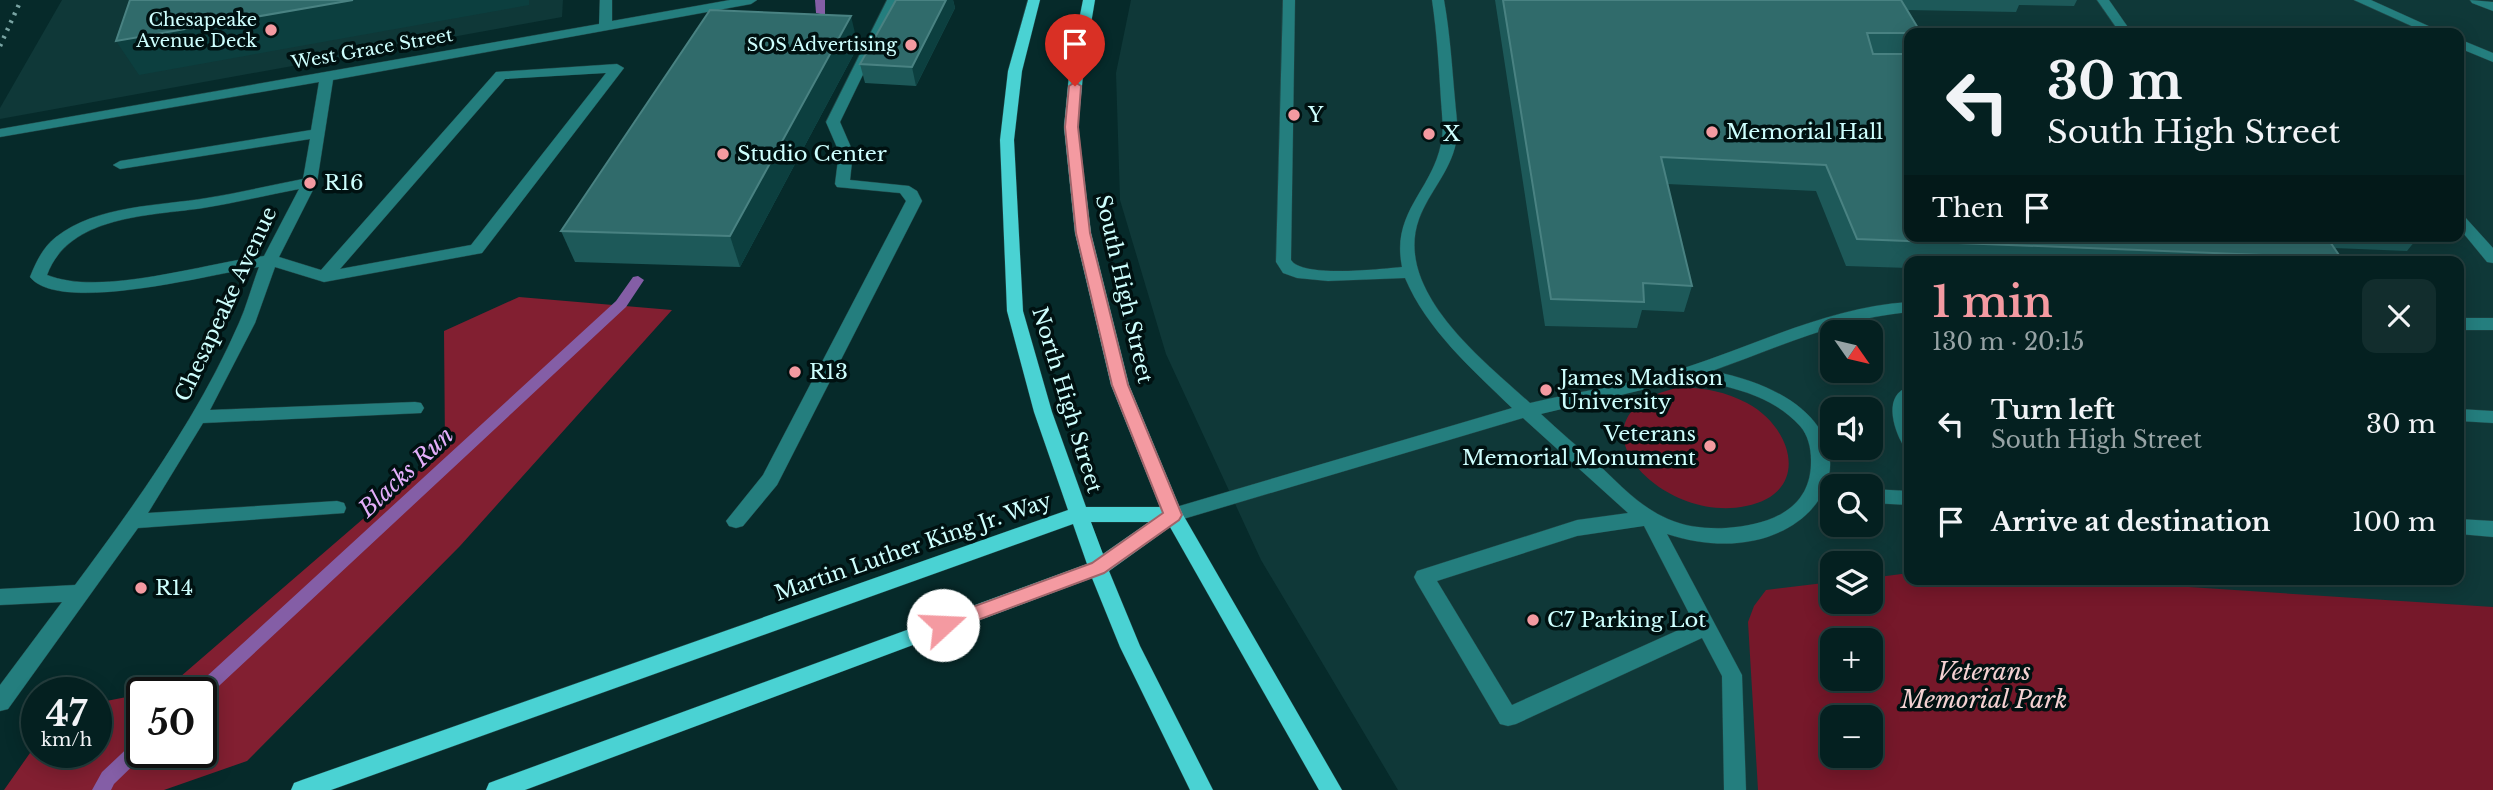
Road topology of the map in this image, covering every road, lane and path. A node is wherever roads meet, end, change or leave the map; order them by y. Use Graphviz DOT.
graph roads {
  1 [pos="606,0"];
  2 [pos="751,0"];
  3 [pos="893,0"];
  4 [pos="1034,0"];
  5 [pos="1089,0"];
  6 [pos="1289,0"];
  7 [pos="1438,0"];
  8 [pos="2103,0"];
  9 [pos="2360,0"];
  10 [pos="2476,0"];
  11 [pos="2493,7"];
  12 [pos="605,26"];
  13 [pos="2123,28"];
  14 [pos="2425,28"];
  15 [pos="2464,45"];
  16 [pos="2493,58"];
  17 [pos="327,77"];
  18 [pos="0,133"];
  19 [pos="319,133"];
  20 [pos="120,165"];
  21 [pos="310,182"];
  22 [pos="2464,225"];
  23 [pos="2493,258"];
  24 [pos="269,261"];
  25 [pos="1411,272"];
  26 [pos="324,277"];
  27 [pos="1904,308"];
  28 [pos="2464,324"];
  29 [pos="2493,324"];
  30 [pos="1688,373"];
  31 [pos="1904,397"];
  32 [pos="415,408"];
  33 [pos="1526,411"];
  34 [pos="2464,415"];
  35 [pos="198,417"];
  36 [pos="2493,417"];
  37 [pos="1904,423"];
  38 [pos="1822,474"];
  39 [pos="1820,497"];
  40 [pos="1883,497"];
  41 [pos="1904,498"];
  42 [pos="337,508"];
  43 [pos="1078,514"];
  44 [pos="1173,515"];
  45 [pos="1649,518"];
  46 [pos="133,521"];
  47 [pos="736,521"];
  48 [pos="2464,527"];
  49 [pos="2493,529"];
  50 [pos="1098,568"];
  51 [pos="80,593"];
  52 [pos="0,597"];
  53 [pos="1707,627"];
  54 [pos="0,702"];
  55 [pos="302,790"];
  56 [pos="497,790"];
  57 [pos="1202,790"];
  58 [pos="1331,790"];
  59 [pos="1735,790"];
  1 -- 12 [label="street"];
  2 -- 12 [label="street, West Grace Street"];
  3 -- 47 [label="street"];
  4 -- 43 [label="main road, North High Street"];
  5 -- 44 [label="main road, South High Street"];
  6 -- 25 [label="street"];
  7 -- 25 [label="street"];
  8 -- 13 [label="street"];
  9 -- 14 [label="street"];
  10 -- 11 [label="street"];
  12 -- 17 [label="street, West Grace Street"];
  15 -- 16 [label="street"];
  17 -- 18 [label="street, West Grace Street"];
  17 -- 19 [label="street, Chesapeake Avenue"];
  19 -- 20 [label="street"];
  19 -- 21 [label="street, Chesapeake Avenue"];
  21 -- 24 [label="street, Chesapeake Avenue"];
  21 -- 24 [label="street"];
  22 -- 23 [label="street"];
  24 -- 26 [label="street"];
  24 -- 35 [label="street, Chesapeake Avenue"];
  25 -- 33 [label="street"];
  26 -- 26 [label="street"];
  27 -- 30 [label="street"];
  28 -- 29 [label="street"];
  30 -- 33 [label="street"];
  30 -- 38 [label="street"];
  31 -- 37 [label="street"];
  32 -- 35 [label="street"];
  33 -- 44 [label="street"];
  33 -- 45 [label="street"];
  34 -- 36 [label="street"];
  35 -- 46 [label="street, Chesapeake Avenue"];
  39 -- 45 [label="street"];
  40 -- 41 [label="street"];
  42 -- 46 [label="street"];
  43 -- 44 [label="main road, Martin Luther King Jr. Way"];
  43 -- 50 [label="main road, North High Street"];
  43 -- 55 [label="main road, Martin Luther King Jr. Way"];
  44 -- 50 [label="main road"];
  44 -- 58 [label="main road, South High Street"];
  45 -- 53 [label="street"];
  45 -- 53 [label="street"];
  46 -- 51 [label="street, Chesapeake Avenue"];
  48 -- 49 [label="street"];
  50 -- 56 [label="main road"];
  50 -- 57 [label="main road, North High Street"];
  51 -- 52 [label="street"];
  51 -- 54 [label="street, Chesapeake Avenue"];
  53 -- 59 [label="street"];
}
